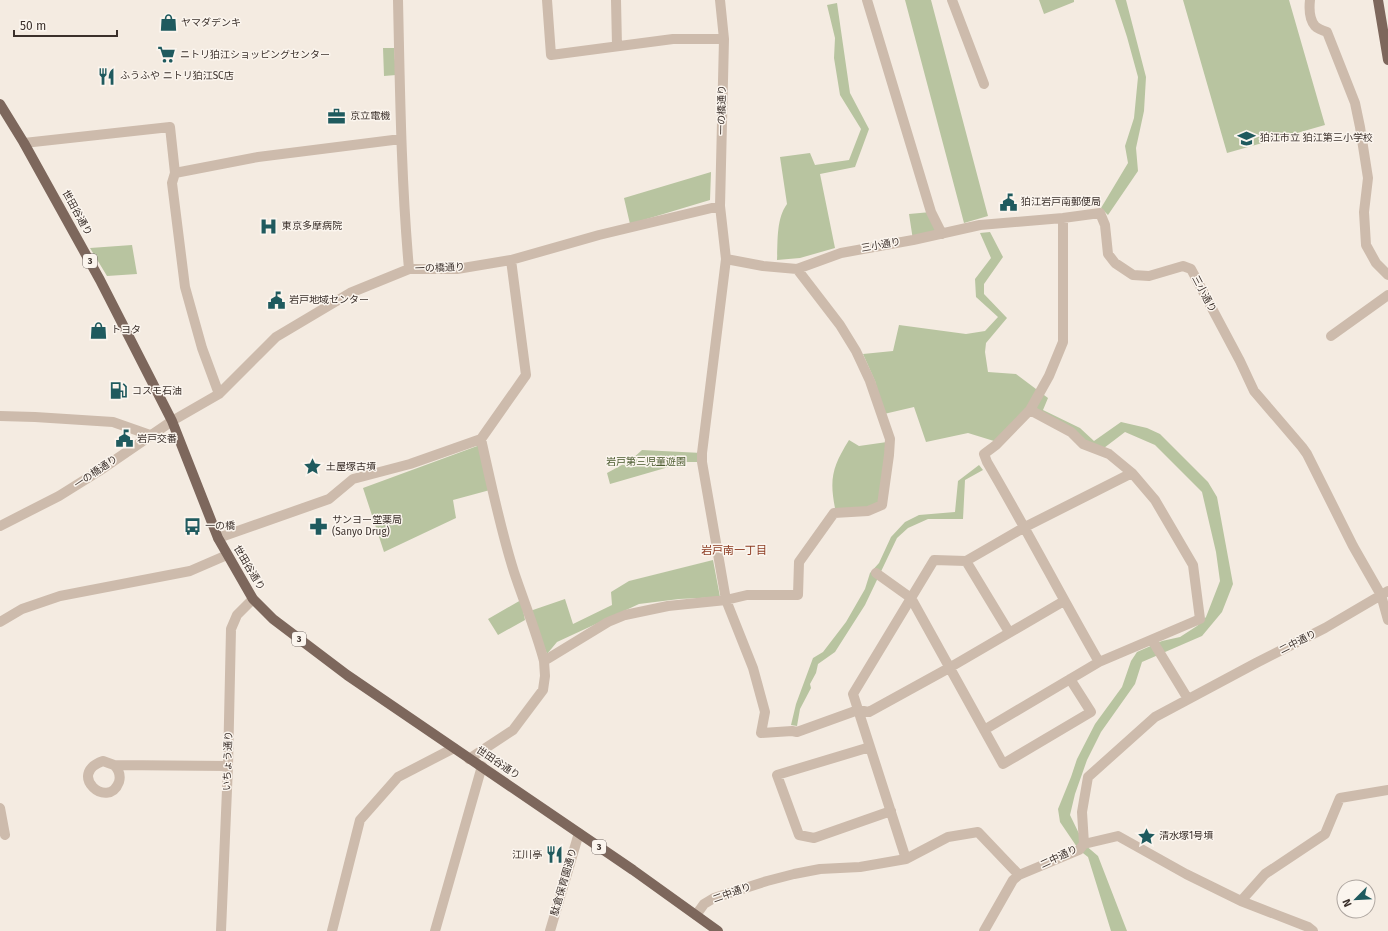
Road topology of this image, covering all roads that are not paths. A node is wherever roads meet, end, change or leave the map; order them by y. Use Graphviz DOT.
graph roads {
  1 [pos="398,0"];
  2 [pos="546,0"];
  3 [pos="616,0"];
  4 [pos="720,0"];
  5 [pos="867,0"];
  6 [pos="952,0"];
  7 [pos="1310,0"];
  8 [pos="1378,0"];
  9 [pos="724,39"];
  10 [pos="617,46"];
  11 [pos="1388,60"];
  12 [pos="984,84"];
  13 [pos="0,104"];
  14 [pos="401,139"];
  15 [pos="24,143"];
  16 [pos="175,173"];
  17 [pos="720,206"];
  18 [pos="1063,218"];
  19 [pos="942,234"];
  20 [pos="726,259"];
  21 [pos="511,260"];
  22 [pos="409,269"];
  23 [pos="797,269"];
  24 [pos="1388,275"];
  25 [pos="1388,295"];
  26 [pos="1331,336"];
  27 [pos="218,394"];
  28 [pos="1030,410"];
  29 [pos="0,416"];
  30 [pos="172,421"];
  31 [pos="150,435"];
  32 [pos="481,439"];
  33 [pos="1132,473"];
  34 [pos="0,526"];
  35 [pos="1025,527"];
  36 [pos="218,538"];
  37 [pos="227,555"];
  38 [pos="966,561"];
  39 [pos="876,574"];
  40 [pos="1385,593"];
  41 [pos="911,598"];
  42 [pos="253,599"];
  43 [pos="726,600"];
  44 [pos="1064,601"];
  45 [pos="1388,620"];
  46 [pos="0,622"];
  47 [pos="1009,632"];
  48 [pos="1152,640"];
  49 [pos="544,661"];
  50 [pos="1099,662"];
  51 [pos="949,668"];
  52 [pos="1070,679"];
  53 [pos="1188,699"];
  54 [pos="858,710"];
  55 [pos="984,730"];
  56 [pos="870,747"];
  57 [pos="454,748"];
  58 [pos="469,759"];
  59 [pos="114,765"];
  60 [pos="228,766"];
  61 [pos="482,766"];
  62 [pos="1388,790"];
  63 [pos="0,809"];
  64 [pos="890,811"];
  65 [pos="579,833"];
  66 [pos="5,835"];
  67 [pos="1084,844"];
  68 [pos="906,859"];
  69 [pos="1019,875"];
  70 [pos="1241,901"];
  71 [pos="696,915"];
  72 [pos="218,930"];
  73 [pos="716,930"];
  74 [pos="332,931"];
  75 [pos="435,931"];
  76 [pos="550,931"];
  77 [pos="984,931"];
  78 [pos="1312,931"];
  1 -- 14 [label="street"];
  2 -- 10 [label="street"];
  3 -- 10 [label="street"];
  4 -- 9 [label="street, 一の橋通り"];
  5 -- 19 [label="street"];
  6 -- 12 [label="street"];
  7 -- 24 [label="street"];
  8 -- 11 [label="main road"];
  9 -- 10 [label="street"];
  9 -- 17 [label="street, 一の橋通り"];
  13 -- 15 [label="main road, 世田谷通り / 3"];
  14 -- 16 [label="street"];
  14 -- 22 [label="street"];
  15 -- 16 [label="street"];
  15 -- 30 [label="main road, 世田谷通り / 3"];
  16 -- 27 [label="street"];
  17 -- 20 [label="street"];
  17 -- 21 [label="street, 一の橋通り"];
  18 -- 19 [label="street, 三小通り"];
  18 -- 28 [label="street"];
  18 -- 40 [label="street, 三小通り"];
  19 -- 23 [label="street, 三小通り"];
  20 -- 23 [label="street, 三小通り"];
  20 -- 43 [label="street"];
  21 -- 22 [label="street, 一の橋通り"];
  21 -- 32 [label="street"];
  22 -- 27 [label="street, 一の橋通り"];
  23 -- 43 [label="street"];
  25 -- 26 [label="street"];
  27 -- 30 [label="street, 一の橋通り"];
  28 -- 33 [label="street"];
  28 -- 35 [label="street"];
  29 -- 31 [label="street"];
  30 -- 31 [label="street, 一の橋通り"];
  30 -- 36 [label="main road, 世田谷通り / 3"];
  31 -- 34 [label="street, 一の橋通り"];
  32 -- 36 [label="street"];
  32 -- 49 [label="street"];
  33 -- 35 [label="street"];
  33 -- 48 [label="street"];
  35 -- 38 [label="street"];
  35 -- 44 [label="street"];
  36 -- 37 [label="main road, 世田谷通り / 3"];
  37 -- 42 [label="main road, 世田谷通り / 3"];
  37 -- 46 [label="street"];
  38 -- 41 [label="street"];
  38 -- 47 [label="street"];
  39 -- 41 [label="street"];
  40 -- 45 [label="street"];
  40 -- 53 [label="street, 二中通り"];
  41 -- 51 [label="street"];
  41 -- 54 [label="street"];
  42 -- 57 [label="main road, 世田谷通り / 3"];
  42 -- 60 [label="street, いちょう通り"];
  43 -- 49 [label="street"];
  43 -- 54 [label="street"];
  44 -- 47 [label="street"];
  44 -- 50 [label="street"];
  47 -- 51 [label="street"];
  48 -- 50 [label="street"];
  48 -- 53 [label="street"];
  49 -- 58 [label="street"];
  50 -- 52 [label="street"];
  51 -- 54 [label="street"];
  51 -- 55 [label="street"];
  52 -- 55 [label="street"];
  52 -- 55 [label="street"];
  53 -- 67 [label="street, 二中通り"];
  54 -- 56 [label="street"];
  56 -- 64 [label="street"];
  56 -- 64 [label="street"];
  57 -- 58 [label="main road, 世田谷通り / 3"];
  57 -- 74 [label="street"];
  58 -- 61 [label="main road, 世田谷通り / 3"];
  59 -- 60 [label="street"];
  60 -- 72 [label="street, いちょう通り"];
  61 -- 65 [label="main road, 世田谷通り / 3"];
  61 -- 75 [label="street"];
  62 -- 70 [label="street"];
  63 -- 66 [label="street"];
  64 -- 68 [label="street"];
  65 -- 71 [label="main road, 世田谷通り / 3"];
  65 -- 76 [label="street, 駄倉保育園通り"];
  67 -- 69 [label="street, 二中通り"];
  67 -- 70 [label="street"];
  68 -- 69 [label="street, 二中通り"];
  68 -- 71 [label="street, 二中通り"];
  69 -- 77 [label="street"];
  70 -- 78 [label="street"];
  71 -- 73 [label="main road, 世田谷通り / 3"];
}
